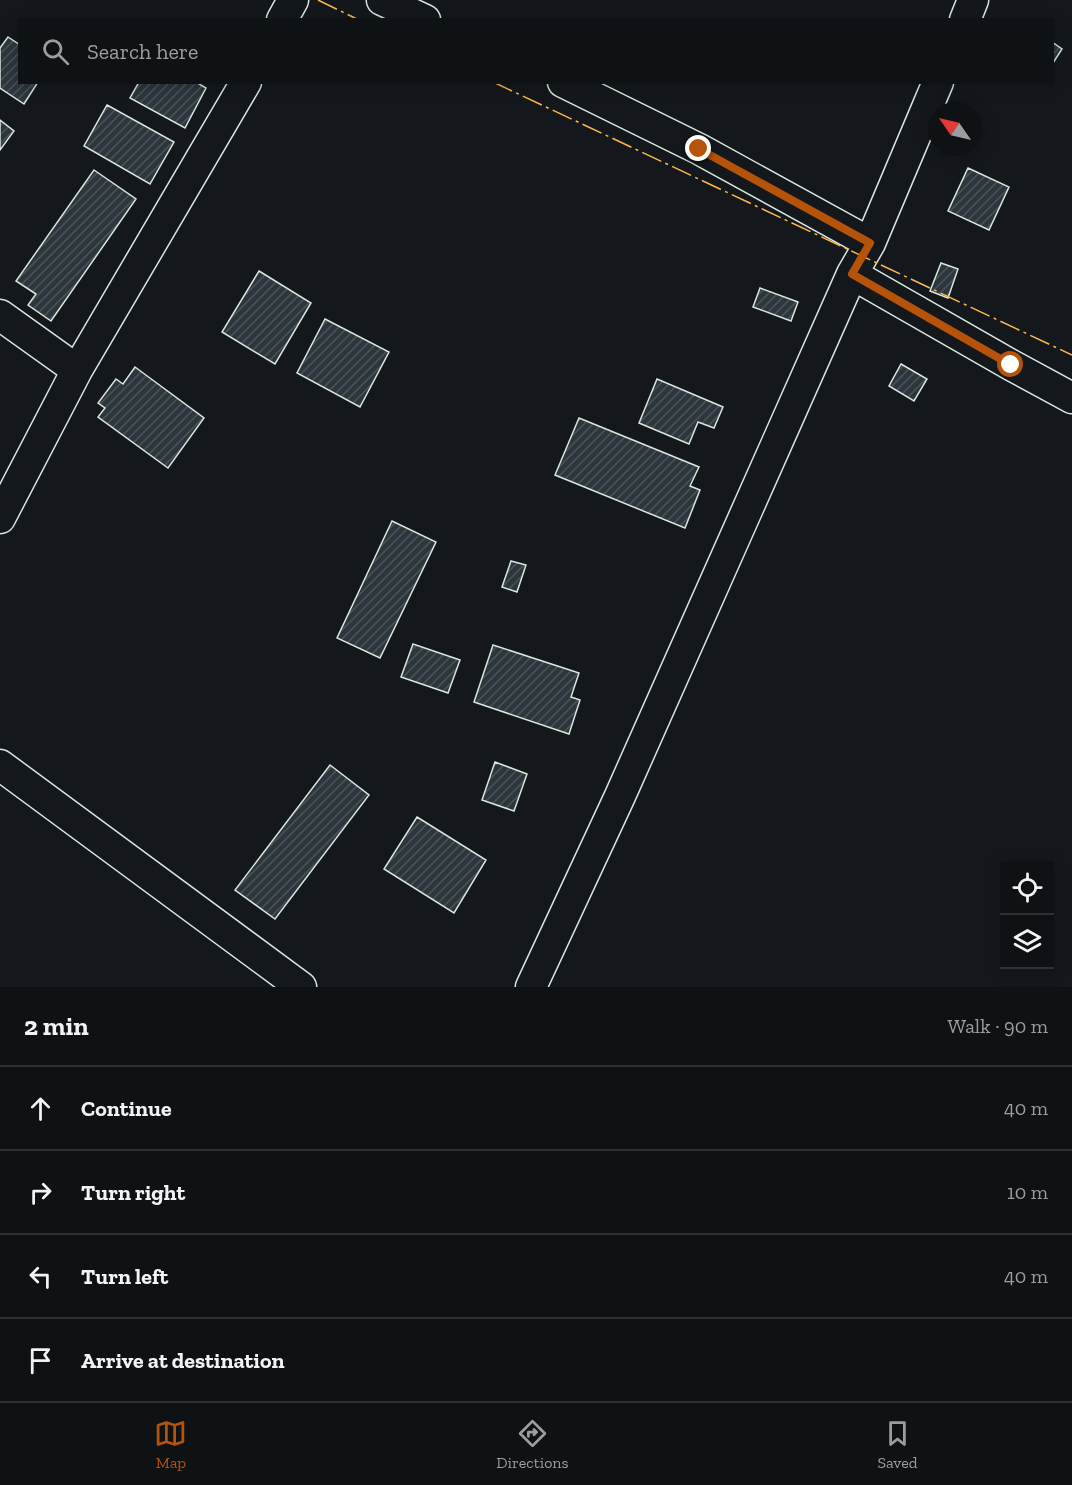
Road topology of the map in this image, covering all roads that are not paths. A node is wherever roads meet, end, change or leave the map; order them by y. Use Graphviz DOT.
graph roads {
  1 [pos="293,0"];
  2 [pos="382,0"];
  3 [pos="973,0"];
  4 [pos="283,18"];
  5 [pos="421,18"];
  6 [pos="966,18"];
  7 [pos="245,84"];
  8 [pos="567,84"];
  9 [pos="937,84"];
  10 [pos="870,243"];
  11 [pos="852,274"];
  12 [pos="0,315"];
  13 [pos="77,370"];
  14 [pos="1072,398"];
  15 [pos="0,518"];
  16 [pos="0,765"];
  17 [pos="301,987"];
  18 [pos="531,987"];
  1 -- 4 [label="street"];
  2 -- 5 [label="street"];
  3 -- 6 [label="street"];
  7 -- 13 [label="street"];
  8 -- 10 [label="street"];
  9 -- 10 [label="street"];
  10 -- 11 [label="street"];
  11 -- 14 [label="street"];
  11 -- 18 [label="street"];
  12 -- 13 [label="street"];
  13 -- 15 [label="street"];
  16 -- 17 [label="street"];
}
